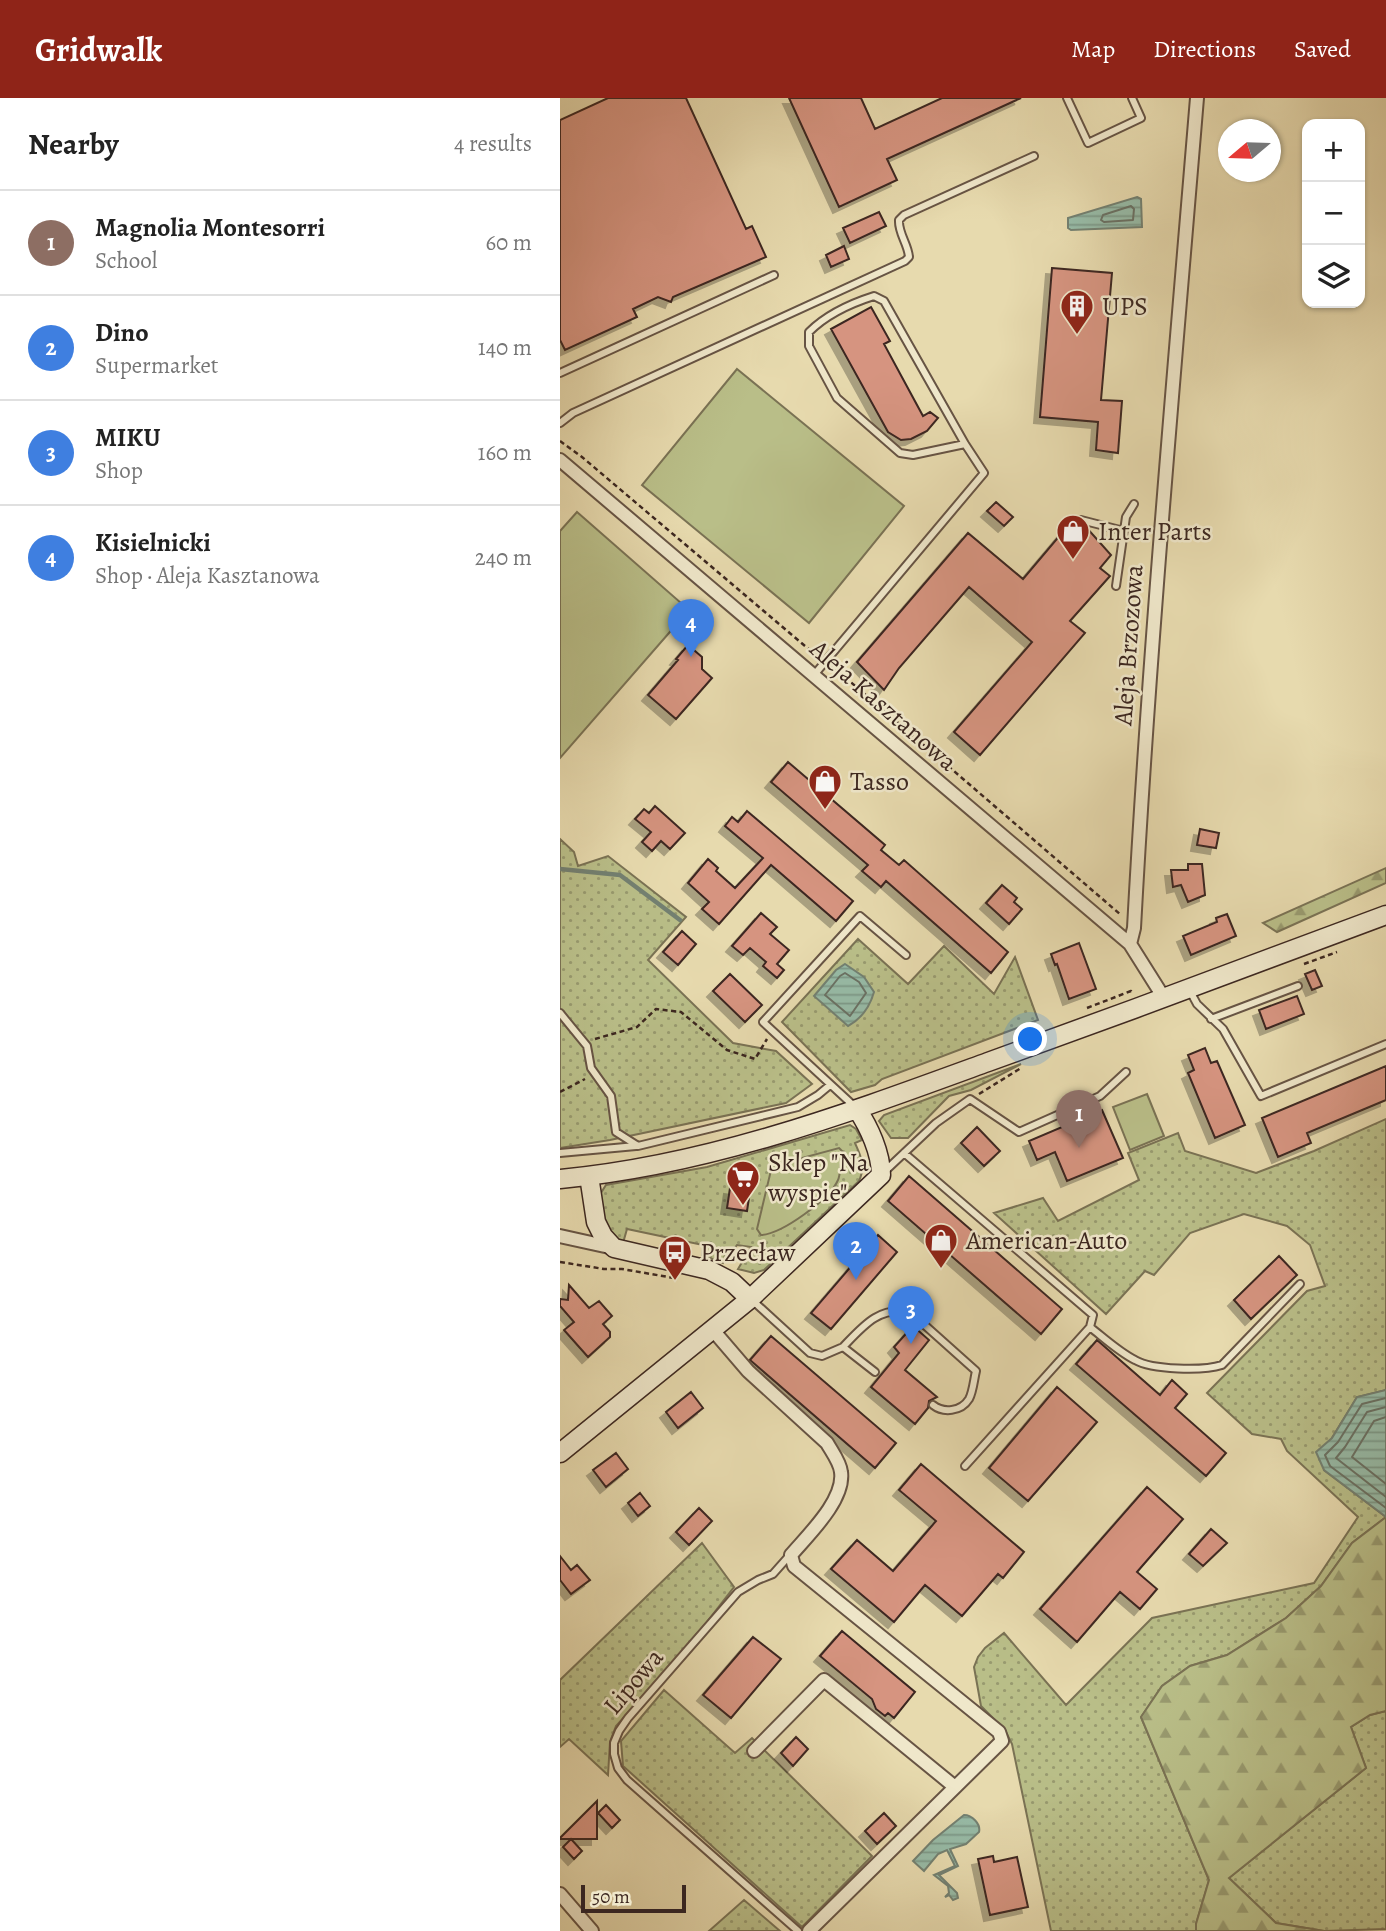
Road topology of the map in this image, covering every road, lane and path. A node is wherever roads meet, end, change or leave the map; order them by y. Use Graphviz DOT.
graph roads {
  1 [pos="1067,98"];
  2 [pos="1132,98"];
  3 [pos="1197,98"];
  4 [pos="1034,156"];
  5 [pos="774,275"];
  6 [pos="560,373"];
  7 [pos="560,423"];
  8 [pos="560,441"];
  9 [pos="965,444"];
  10 [pos="560,460"];
  11 [pos="1134,504"];
  12 [pos="1081,520"];
  13 [pos="1124,531"];
  14 [pos="1116,586"];
  15 [pos="825,662"];
  16 [pos="814,675"];
  17 [pos="1386,915"];
  18 [pos="1134,925"];
  19 [pos="1130,944"];
  20 [pos="906,955"];
  21 [pos="1298,986"];
  22 [pos="1189,989"];
  23 [pos="1164,998"];
  24 [pos="560,1013"];
  25 [pos="1211,1019"];
  26 [pos="772,1031"];
  27 [pos="585,1042"];
  28 [pos="1386,1044"];
  29 [pos="1030,1063"];
  30 [pos="1126,1072"];
  31 [pos="595,1073"];
  32 [pos="830,1085"];
  33 [pos="560,1092"];
  34 [pos="970,1099"];
  35 [pos="856,1109"];
  36 [pos="638,1146"];
  37 [pos="560,1153"];
  38 [pos="904,1153"];
  39 [pos="881,1175"];
  40 [pos="589,1176"];
  41 [pos="560,1179"];
  42 [pos="560,1236"];
  43 [pos="614,1248"];
  44 [pos="560,1262"];
  45 [pos="679,1277"];
  46 [pos="1300,1284"];
  47 [pos="750,1298"];
  48 [pos="1090,1327"];
  49 [pos="712,1329"];
  50 [pos="843,1347"];
  51 [pos="875,1372"];
  52 [pos="933,1405"];
  53 [pos="560,1453"];
  54 [pos="965,1466"];
  55 [pos="791,1555"];
  56 [pos="754,1751"];
  57 [pos="955,1787"];
  58 [pos="560,1894"];
  59 [pos="592,1931"];
  60 [pos="798,1931"];
  61 [pos="809,1931"];
  1 -- 2 [label="lane"];
  3 -- 18 [label="street, Aleja Brzozowa"];
  4 -- 7 [label="lane"];
  5 -- 6 [label="lane"];
  8 -- 15 [label="path"];
  9 -- 9 [label="lane"];
  9 -- 15 [label="lane"];
  10 -- 16 [label="street, Aleja Kasztanowa"];
  11 -- 13 [label="lane"];
  12 -- 13 [label="lane"];
  13 -- 14 [label="lane"];
  15 -- 16 [label="lane"];
  15 -- 18 [label="path"];
  16 -- 19 [label="street, Aleja Kasztanowa"];
  17 -- 22 [label="street"];
  18 -- 19 [label="street, Aleja Brzozowa"];
  19 -- 23 [label="street, Aleja Kasztanowa"];
  20 -- 26 [label="lane"];
  21 -- 25 [label="lane"];
  22 -- 23 [label="street"];
  22 -- 25 [label="lane"];
  23 -- 35 [label="street"];
  24 -- 27 [label="lane"];
  25 -- 28 [label="lane"];
  26 -- 27 [label="path"];
  26 -- 32 [label="lane"];
  27 -- 31 [label="lane"];
  29 -- 34 [label="path"];
  30 -- 34 [label="lane"];
  31 -- 33 [label="path"];
  31 -- 36 [label="lane"];
  32 -- 35 [label="lane"];
  32 -- 36 [label="lane"];
  34 -- 38 [label="lane"];
  35 -- 39 [label="street"];
  35 -- 40 [label="street"];
  36 -- 37 [label="lane"];
  38 -- 39 [label="lane"];
  38 -- 48 [label="lane"];
  39 -- 47 [label="street"];
  40 -- 41 [label="street"];
  40 -- 43 [label="street"];
  42 -- 43 [label="street"];
  43 -- 47 [label="street"];
  44 -- 45 [label="path"];
  46 -- 48 [label="lane"];
  47 -- 49 [label="street"];
  47 -- 50 [label="lane"];
  48 -- 54 [label="lane"];
  49 -- 53 [label="street"];
  49 -- 55 [label="street, Lipowa"];
  50 -- 51 [label="lane"];
  50 -- 52 [label="lane"];
  55 -- 57 [label="street"];
  55 -- 60 [label="lane, Lipowa"];
  56 -- 57 [label="street"];
  57 -- 61 [label="street"];
  58 -- 59 [label="street"];
}
